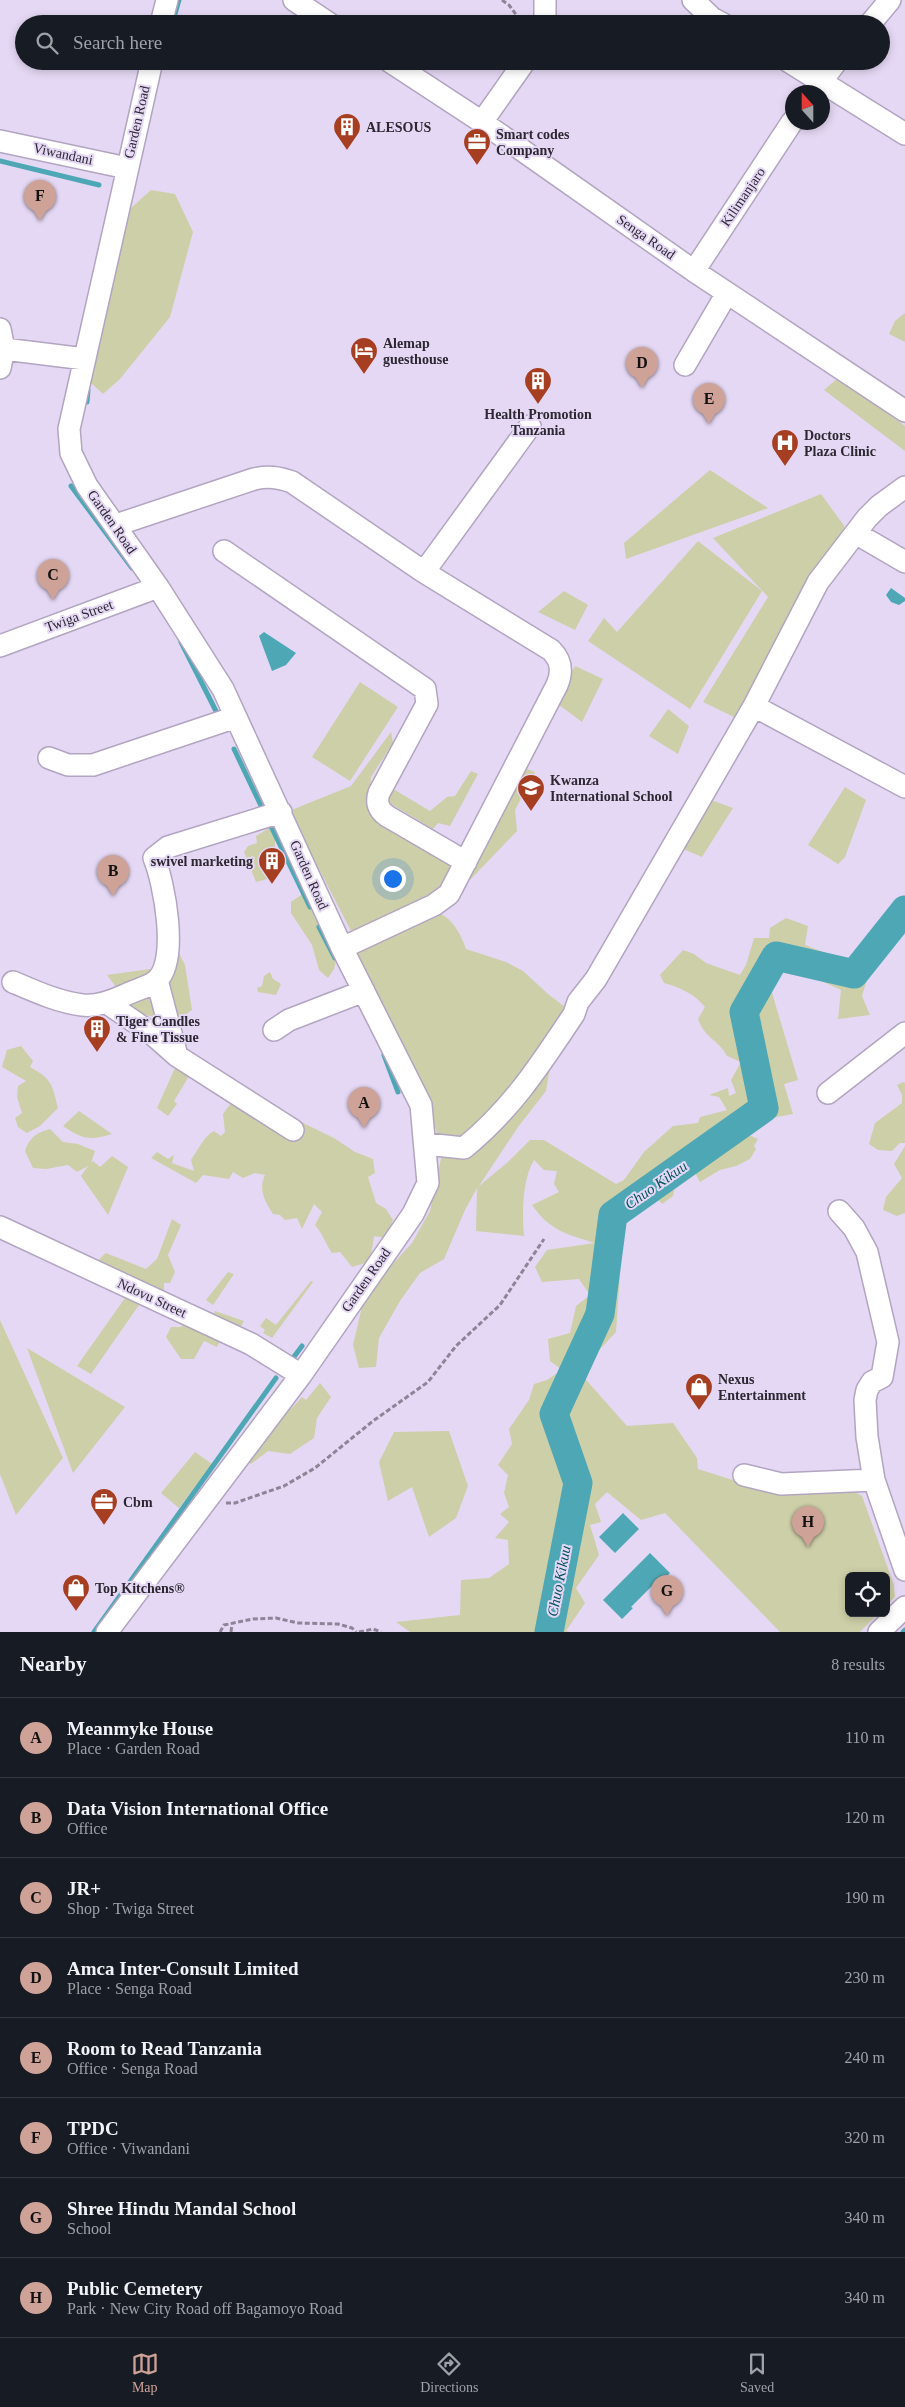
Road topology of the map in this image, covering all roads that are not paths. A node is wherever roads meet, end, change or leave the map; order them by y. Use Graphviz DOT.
graph roads {
  1 [pos="167,0"];
  2 [pos="294,0"];
  3 [pos="545,0"];
  4 [pos="693,0"];
  5 [pos="890,0"];
  6 [pos="163,15"];
  7 [pos="316,15"];
  8 [pos="545,15"];
  9 [pos="709,15"];
  10 [pos="878,15"];
  11 [pos="150,70"];
  12 [pos="403,70"];
  13 [pos="519,70"];
  14 [pos="798,70"];
  15 [pos="830,70"];
  16 [pos="816,85"];
  17 [pos="818,85"];
  18 [pos="830,93"];
  19 [pos="482,122"];
  20 [pos="787,130"];
  21 [pos="905,134"];
  22 [pos="0,140"];
  23 [pos="127,168"];
  24 [pos="694,271"];
  25 [pos="727,293"];
  26 [pos="2,349"];
  27 [pos="84,359"];
  28 [pos="685,365"];
  29 [pos="905,411"];
  30 [pos="530,426"];
  31 [pos="905,487"];
  32 [pos="116,525"];
  33 [pos="857,534"];
  34 [pos="224,551"];
  35 [pos="905,562"];
  36 [pos="424,572"];
  37 [pos="158,587"];
  38 [pos="0,646"];
  39 [pos="754,706"];
  40 [pos="236,716"];
  41 [pos="49,758"];
  42 [pos="905,787"];
  43 [pos="280,812"];
  44 [pos="466,862"];
  45 [pos="342,948"];
  46 [pos="157,980"];
  47 [pos="13,982"];
  48 [pos="364,991"];
  49 [pos="107,1003"];
  50 [pos="274,1030"];
  51 [pos="905,1033"];
  52 [pos="178,1056"];
  53 [pos="828,1093"];
  54 [pos="293,1130"];
  55 [pos="426,1144"];
  56 [pos="839,1211"];
  57 [pos="0,1227"];
  58 [pos="301,1375"];
  59 [pos="744,1475"];
  60 [pos="874,1480"];
  61 [pos="905,1570"];
  62 [pos="905,1607"];
  63 [pos="107,1632"];
  64 [pos="878,1632"];
  1 -- 6 [label="street"];
  2 -- 7 [label="street"];
  3 -- 8 [label="street"];
  4 -- 9 [label="street"];
  5 -- 10 [label="street"];
  11 -- 23 [label="street, Garden Road"];
  12 -- 19 [label="street, Senga Road"];
  13 -- 19 [label="street"];
  14 -- 16 [label="street"];
  15 -- 17 [label="street"];
  18 -- 21 [label="street"];
  19 -- 24 [label="street, Senga Road"];
  20 -- 24 [label="street, Kilimanjaro"];
  22 -- 23 [label="street, Viwandani"];
  23 -- 27 [label="street, Garden Road"];
  24 -- 25 [label="street, Senga Road"];
  25 -- 28 [label="street"];
  25 -- 29 [label="street, Senga Road"];
  26 -- 27 [label="street"];
  27 -- 32 [label="street, Garden Road"];
  30 -- 36 [label="street"];
  31 -- 33 [label="street"];
  32 -- 36 [label="street"];
  32 -- 37 [label="street, Garden Road"];
  33 -- 35 [label="street"];
  33 -- 39 [label="street"];
  34 -- 44 [label="street"];
  36 -- 44 [label="street"];
  37 -- 38 [label="street, Twiga Street"];
  37 -- 40 [label="street, Garden Road"];
  39 -- 42 [label="street"];
  39 -- 55 [label="street"];
  40 -- 41 [label="street"];
  40 -- 43 [label="street, Garden Road"];
  43 -- 45 [label="street, Garden Road"];
  43 -- 46 [label="street"];
  44 -- 45 [label="street"];
  45 -- 48 [label="street, Garden Road"];
  46 -- 49 [label="street"];
  46 -- 52 [label="street"];
  47 -- 49 [label="street"];
  48 -- 50 [label="street"];
  48 -- 55 [label="street, Garden Road"];
  49 -- 52 [label="street"];
  51 -- 53 [label="street"];
  52 -- 54 [label="street"];
  55 -- 58 [label="street, Garden Road"];
  56 -- 60 [label="street"];
  57 -- 58 [label="street, Ndovu Street"];
  58 -- 63 [label="street, Garden Road"];
  59 -- 60 [label="street"];
  60 -- 61 [label="street"];
  62 -- 64 [label="street"];
}
